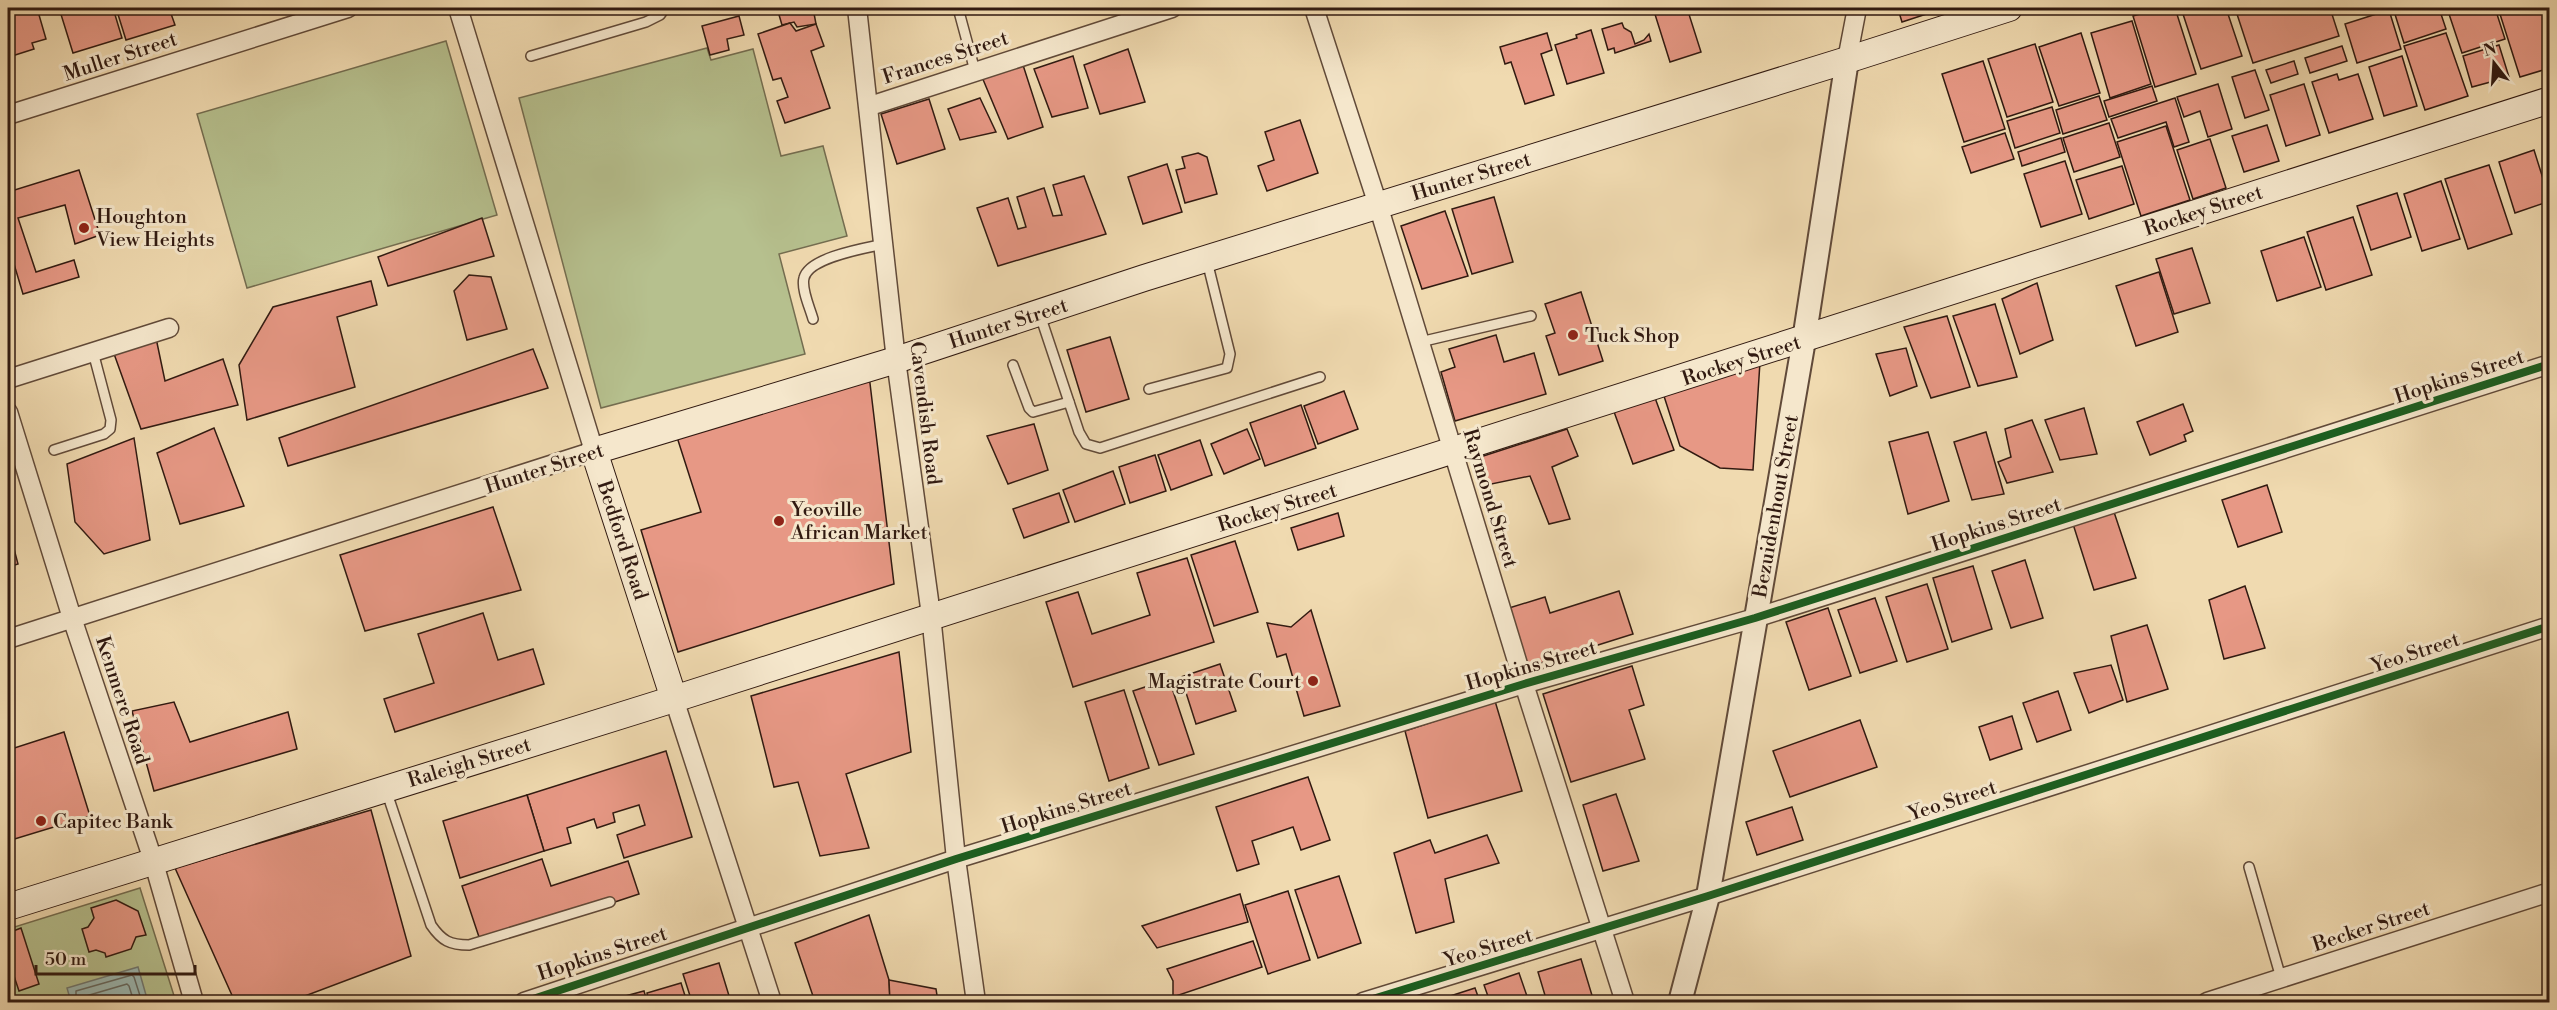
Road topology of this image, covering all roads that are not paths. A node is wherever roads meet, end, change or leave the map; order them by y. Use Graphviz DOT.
graph roads {
  1 [pos="348,8"];
  2 [pos="458,8"];
  3 [pos="665,8"];
  4 [pos="857,8"];
  5 [pos="958,8"];
  6 [pos="1172,8"];
  7 [pos="1314,8"];
  8 [pos="1857,8"];
  9 [pos="2009,8"];
  10 [pos="531,56"];
  11 [pos="1847,60"];
  12 [pos="975,71"];
  13 [pos="2550,100"];
  14 [pos="870,106"];
  15 [pos="8,115"];
  16 [pos="1378,205"];
  17 [pos="884,244"];
  18 [pos="1207,258"];
  19 [pos="1039,313"];
  20 [pos="1531,316"];
  21 [pos="813,319"];
  22 [pos="169,328"];
  23 [pos="1804,340"];
  24 [pos="1420,342"];
  25 [pos="93,352"];
  26 [pos="896,360"];
  27 [pos="2550,364"];
  28 [pos="1013,365"];
  29 [pos="1320,377"];
  30 [pos="8,379"];
  31 [pos="1149,389"];
  32 [pos="1069,402"];
  33 [pos="8,412"];
  34 [pos="54,450"];
  35 [pos="594,451"];
  36 [pos="1454,451"];
  37 [pos="931,615"];
  38 [pos="72,618"];
  39 [pos="1755,618"];
  40 [pos="2550,626"];
  41 [pos="8,639"];
  42 [pos="1524,684"];
  43 [pos="674,699"];
  44 [pos="385,788"];
  45 [pos="956,859"];
  46 [pos="153,860"];
  47 [pos="2249,867"];
  48 [pos="2550,892"];
  49 [pos="1707,896"];
  50 [pos="610,902"];
  51 [pos="8,907"];
  52 [pos="749,929"];
  53 [pos="1603,929"];
  54 [pos="2281,978"];
  55 [pos="194,1002"];
  56 [pos="524,1002"];
  57 [pos="772,1002"];
  58 [pos="976,1002"];
  59 [pos="1363,1002"];
  60 [pos="1625,1002"];
  61 [pos="1680,1002"];
  62 [pos="2207,1002"];
  1 -- 15 [label="street, Muller Street"];
  2 -- 35 [label="street, Bedford Road"];
  3 -- 10 [label="lane"];
  4 -- 14 [label="street, Cavendish Road"];
  5 -- 12 [label="lane"];
  6 -- 12 [label="street, Frances Street"];
  7 -- 16 [label="street, Raymond Street"];
  8 -- 11 [label="street, Bezuidenhout Street"];
  9 -- 11 [label="main road, Hunter Street"];
  11 -- 16 [label="main road, Hunter Street"];
  11 -- 23 [label="street, Bezuidenhout Street"];
  12 -- 14 [label="street, Frances Street"];
  13 -- 23 [label="main road, Rockey Street"];
  14 -- 17 [label="street, Cavendish Road"];
  16 -- 18 [label="main road, Hunter Street"];
  16 -- 24 [label="street, Raymond Street"];
  17 -- 21 [label="lane"];
  17 -- 26 [label="street, Cavendish Road"];
  18 -- 19 [label="main road, Hunter Street"];
  18 -- 31 [label="lane"];
  19 -- 26 [label="main road, Hunter Street"];
  19 -- 32 [label="lane"];
  20 -- 24 [label="lane"];
  22 -- 25 [label="street"];
  23 -- 36 [label="main road, Rockey Street"];
  23 -- 39 [label="street, Bezuidenhout Street"];
  24 -- 36 [label="street, Raymond Street"];
  25 -- 30 [label="street"];
  25 -- 34 [label="lane"];
  26 -- 35 [label="main road, Hunter Street"];
  26 -- 37 [label="street, Cavendish Road"];
  27 -- 39 [label="street, Hopkins Street"];
  28 -- 32 [label="lane"];
  29 -- 32 [label="lane"];
  33 -- 38 [label="street, Kenmere Road"];
  35 -- 38 [label="street, Hunter Street"];
  35 -- 43 [label="main road, Bedford Road"];
  36 -- 37 [label="main road, Rockey Street"];
  36 -- 42 [label="street, Raymond Street"];
  37 -- 43 [label="main road, Raleigh Street"];
  37 -- 45 [label="street, Cavendish Road"];
  38 -- 41 [label="street, Hunter Street"];
  38 -- 46 [label="street, Kenmere Road"];
  39 -- 42 [label="street, Hopkins Street"];
  39 -- 49 [label="street, Bezuidenhout Street"];
  40 -- 49 [label="street, Yeo Street"];
  42 -- 45 [label="street, Hopkins Street"];
  42 -- 53 [label="street, Raymond Street"];
  43 -- 44 [label="main road, Raleigh Street"];
  43 -- 52 [label="street, Bedford Road"];
  44 -- 46 [label="main road, Raleigh Street"];
  44 -- 50 [label="lane"];
  45 -- 52 [label="street, Hopkins Street"];
  45 -- 58 [label="street, Cavendish Road"];
  46 -- 51 [label="main road, Raleigh Street"];
  46 -- 55 [label="street, Kenmere Road"];
  47 -- 54 [label="lane"];
  48 -- 54 [label="street, Becker Street"];
  49 -- 53 [label="street, Yeo Street"];
  49 -- 61 [label="street, Bezuidenhout Street"];
  52 -- 56 [label="street, Hopkins Street"];
  52 -- 57 [label="street, Bedford Road"];
  53 -- 59 [label="street, Yeo Street"];
  53 -- 60 [label="street, Raymond Street"];
  54 -- 62 [label="street, Becker Street"];
}
